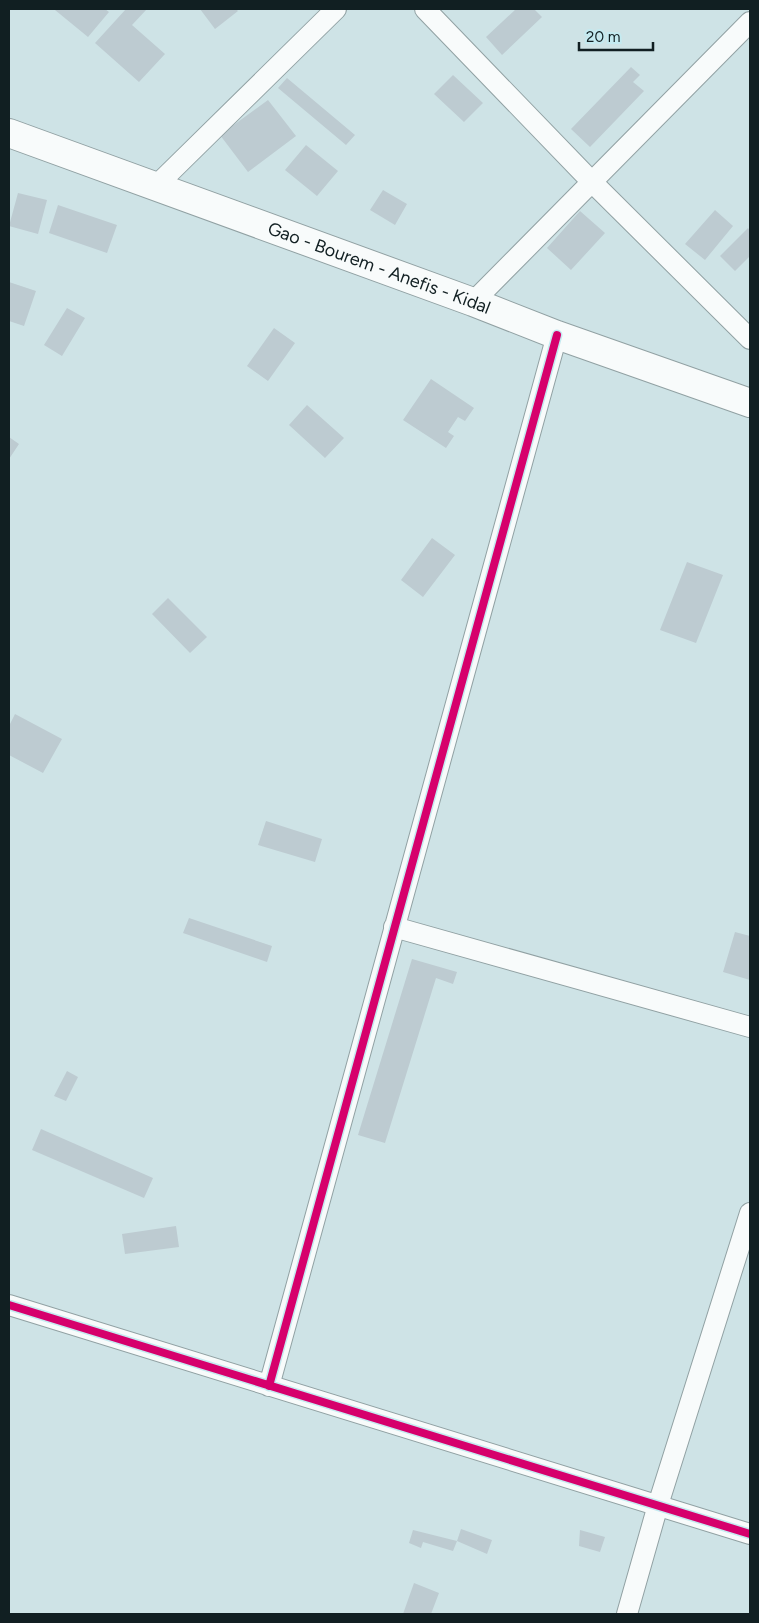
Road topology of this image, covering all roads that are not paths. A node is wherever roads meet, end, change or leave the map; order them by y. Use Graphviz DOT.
graph roads {
  1 [pos="336,9"];
  2 [pos="425,9"];
  3 [pos="750,22"];
  4 [pos="9,133"];
  5 [pos="592,182"];
  6 [pos="156,186"];
  7 [pos="473,302"];
  8 [pos="557,335"];
  9 [pos="750,339"];
  10 [pos="750,403"];
  11 [pos="394,927"];
  12 [pos="750,1027"];
  13 [pos="750,1213"];
  14 [pos="741,1272"];
  15 [pos="9,1306"];
  16 [pos="269,1386"];
  17 [pos="658,1506"];
  18 [pos="750,1534"];
  19 [pos="627,1614"];
  1 -- 6 [label="street"];
  2 -- 5 [label="street"];
  3 -- 5 [label="street"];
  4 -- 6 [label="main road, Gao - Bourem - Anefis - Kidal"];
  5 -- 7 [label="street"];
  5 -- 9 [label="street"];
  6 -- 7 [label="main road, Gao - Bourem - Anefis - Kidal"];
  7 -- 8 [label="main road, Gao - Bourem - Anefis - Kidal"];
  8 -- 10 [label="main road, Gao - Bourem - Anefis - Kidal"];
  8 -- 11 [label="street"];
  11 -- 12 [label="street"];
  11 -- 16 [label="street"];
  13 -- 14 [label="street"];
  14 -- 17 [label="street"];
  15 -- 16 [label="street"];
  16 -- 17 [label="street"];
  17 -- 18 [label="street"];
  17 -- 19 [label="street"];
}
